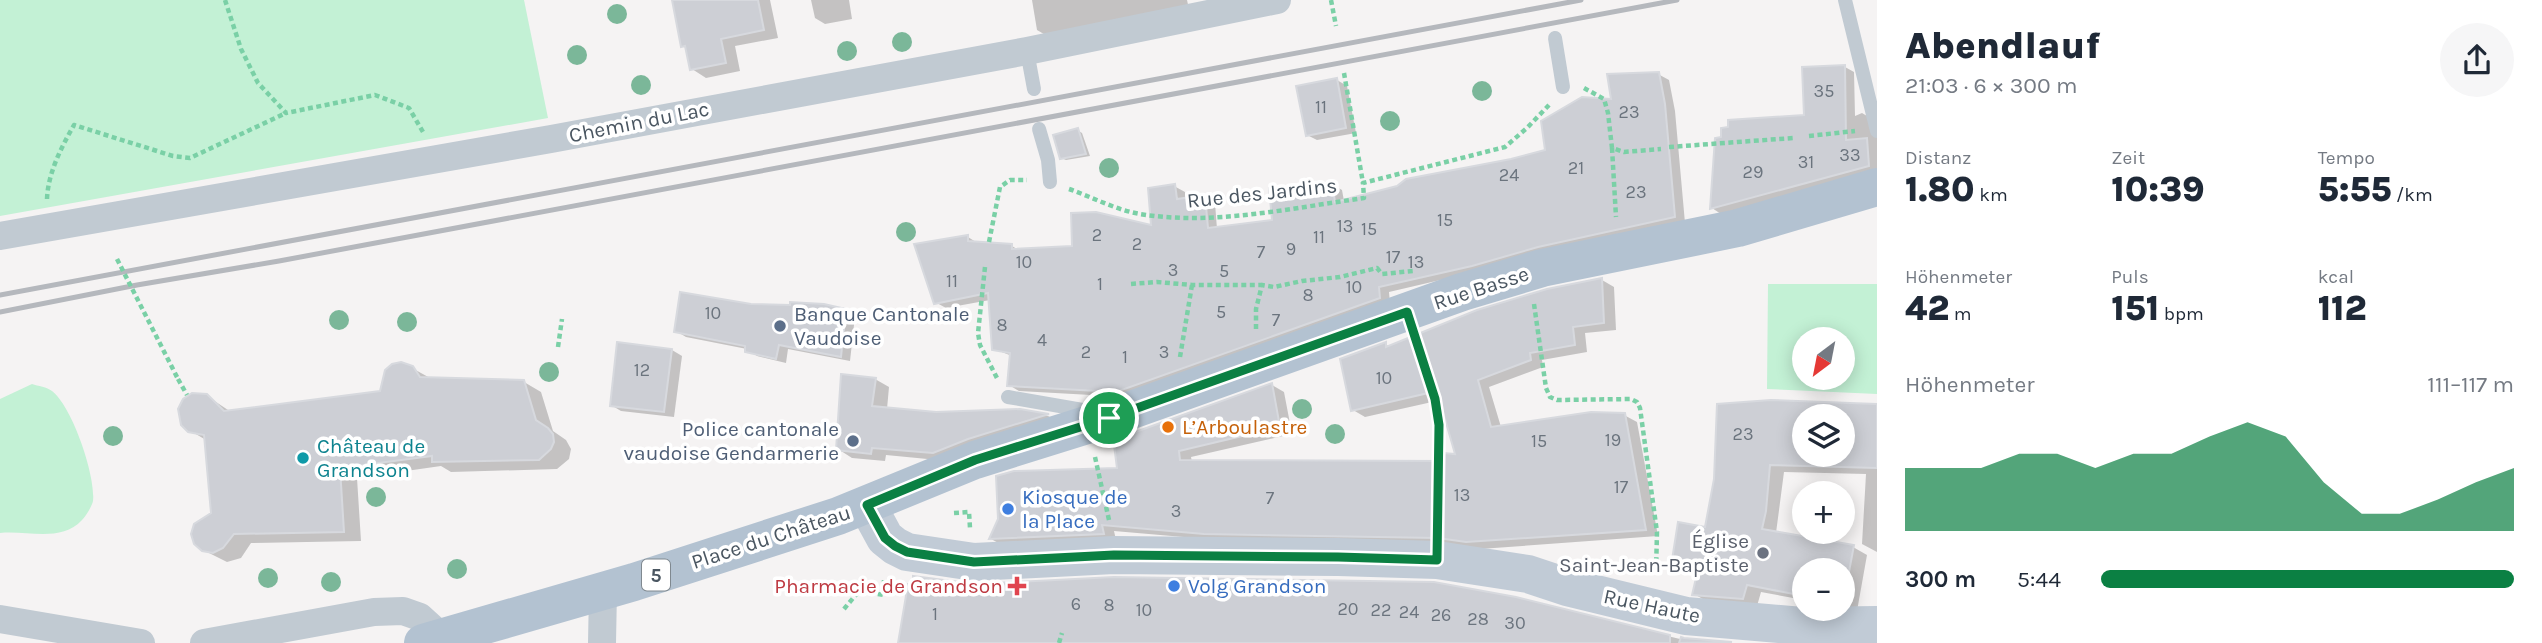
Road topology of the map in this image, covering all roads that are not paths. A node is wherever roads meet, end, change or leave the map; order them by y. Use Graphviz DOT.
graph roads {
  1 [pos="1276,0"];
  2 [pos="1845,0"];
  3 [pos="1555,38"];
  4 [pos="1027,51"];
  5 [pos="1563,87"];
  6 [pos="1034,89"];
  7 [pos="1039,129"];
  8 [pos="1877,129"];
  9 [pos="1050,182"];
  10 [pos="1877,187"];
  11 [pos="0,236"];
  12 [pos="1008,397"];
  13 [pos="1101,434"];
  14 [pos="975,460"];
  15 [pos="867,505"];
  16 [pos="603,591"];
  17 [pos="0,619"];
  18 [pos="1877,625"];
  19 [pos="433,640"];
  20 [pos="141,643"];
  21 [pos="204,643"];
  22 [pos="602,643"];
  1 -- 4 [label="street, Chemin du Lac"];
  2 -- 8 [label="lane"];
  3 -- 5 [label="lane"];
  4 -- 6 [label="lane"];
  4 -- 11 [label="street, Chemin du Lac"];
  7 -- 9 [label="lane"];
  10 -- 13 [label="main road, Rue Basse / 5"];
  12 -- 13 [label="lane"];
  13 -- 14 [label="main road, Rue Basse / 5"];
  14 -- 15 [label="main road, Place du Château / 5"];
  15 -- 16 [label="main road, Place du Château / 5"];
  15 -- 18 [label="street, Rue Haute"];
  16 -- 19 [label="main road, Place du Château / 5"];
  16 -- 22 [label="street"];
  17 -- 20 [label="street"];
  19 -- 21 [label="street"];
}
